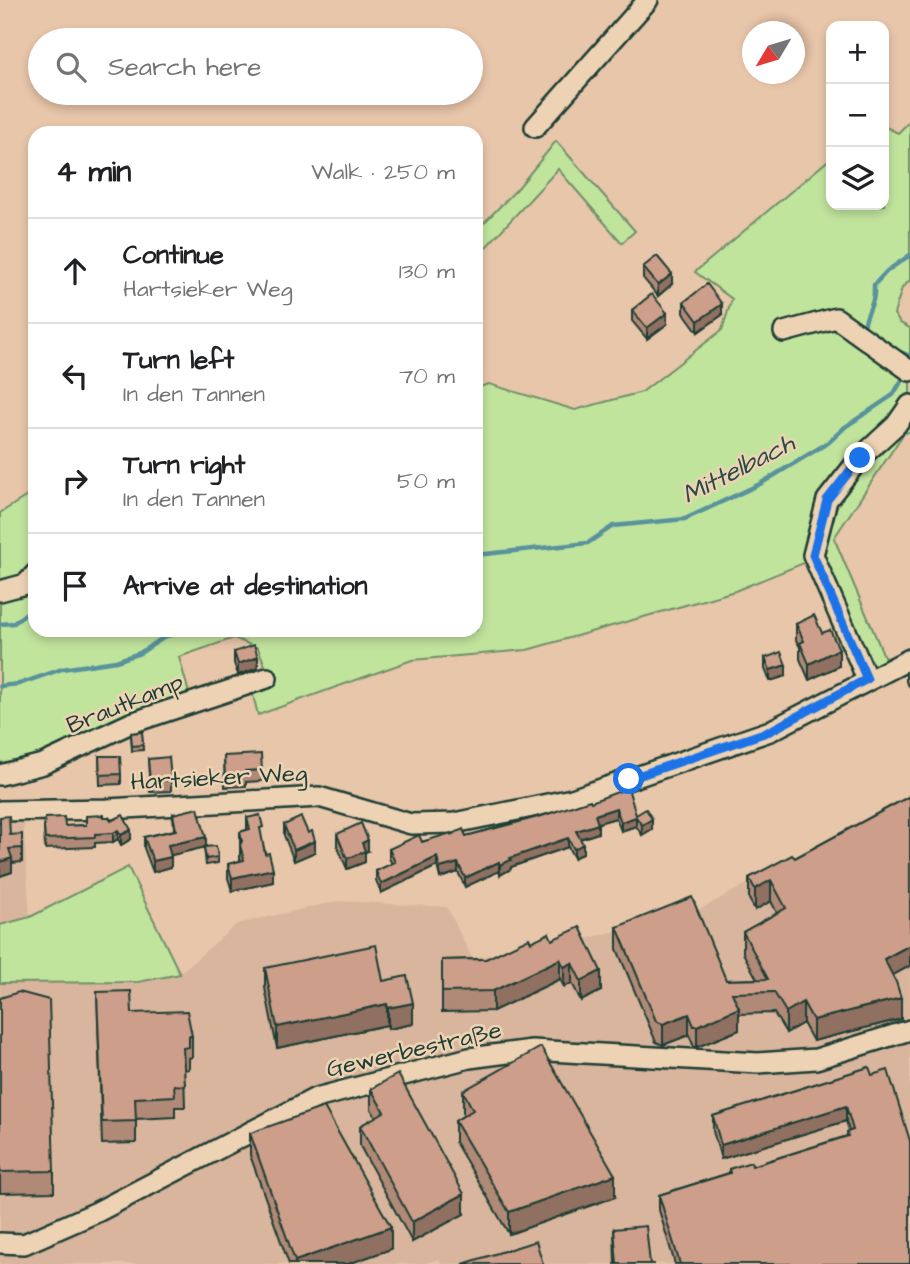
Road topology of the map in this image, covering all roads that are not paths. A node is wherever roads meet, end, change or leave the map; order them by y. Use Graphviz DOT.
graph roads {
  1 [pos="648,0"];
  2 [pos="535,127"];
  3 [pos="784,332"];
  4 [pos="907,369"];
  5 [pos="910,405"];
  6 [pos="28,582"];
  7 [pos="0,591"];
  8 [pos="910,659"];
  9 [pos="267,678"];
  10 [pos="867,679"];
  11 [pos="0,775"];
  12 [pos="0,811"];
  13 [pos="910,1030"];
  14 [pos="0,1243"];
  1 -- 2 [label="street"];
  3 -- 4 [label="street"];
  5 -- 10 [label="street"];
  6 -- 7 [label="street"];
  8 -- 10 [label="street, Hartsieker Weg"];
  9 -- 11 [label="street, Brautkamp"];
  10 -- 12 [label="street, Hartsieker Weg"];
  13 -- 14 [label="street, Gewerbestraße"];
}
